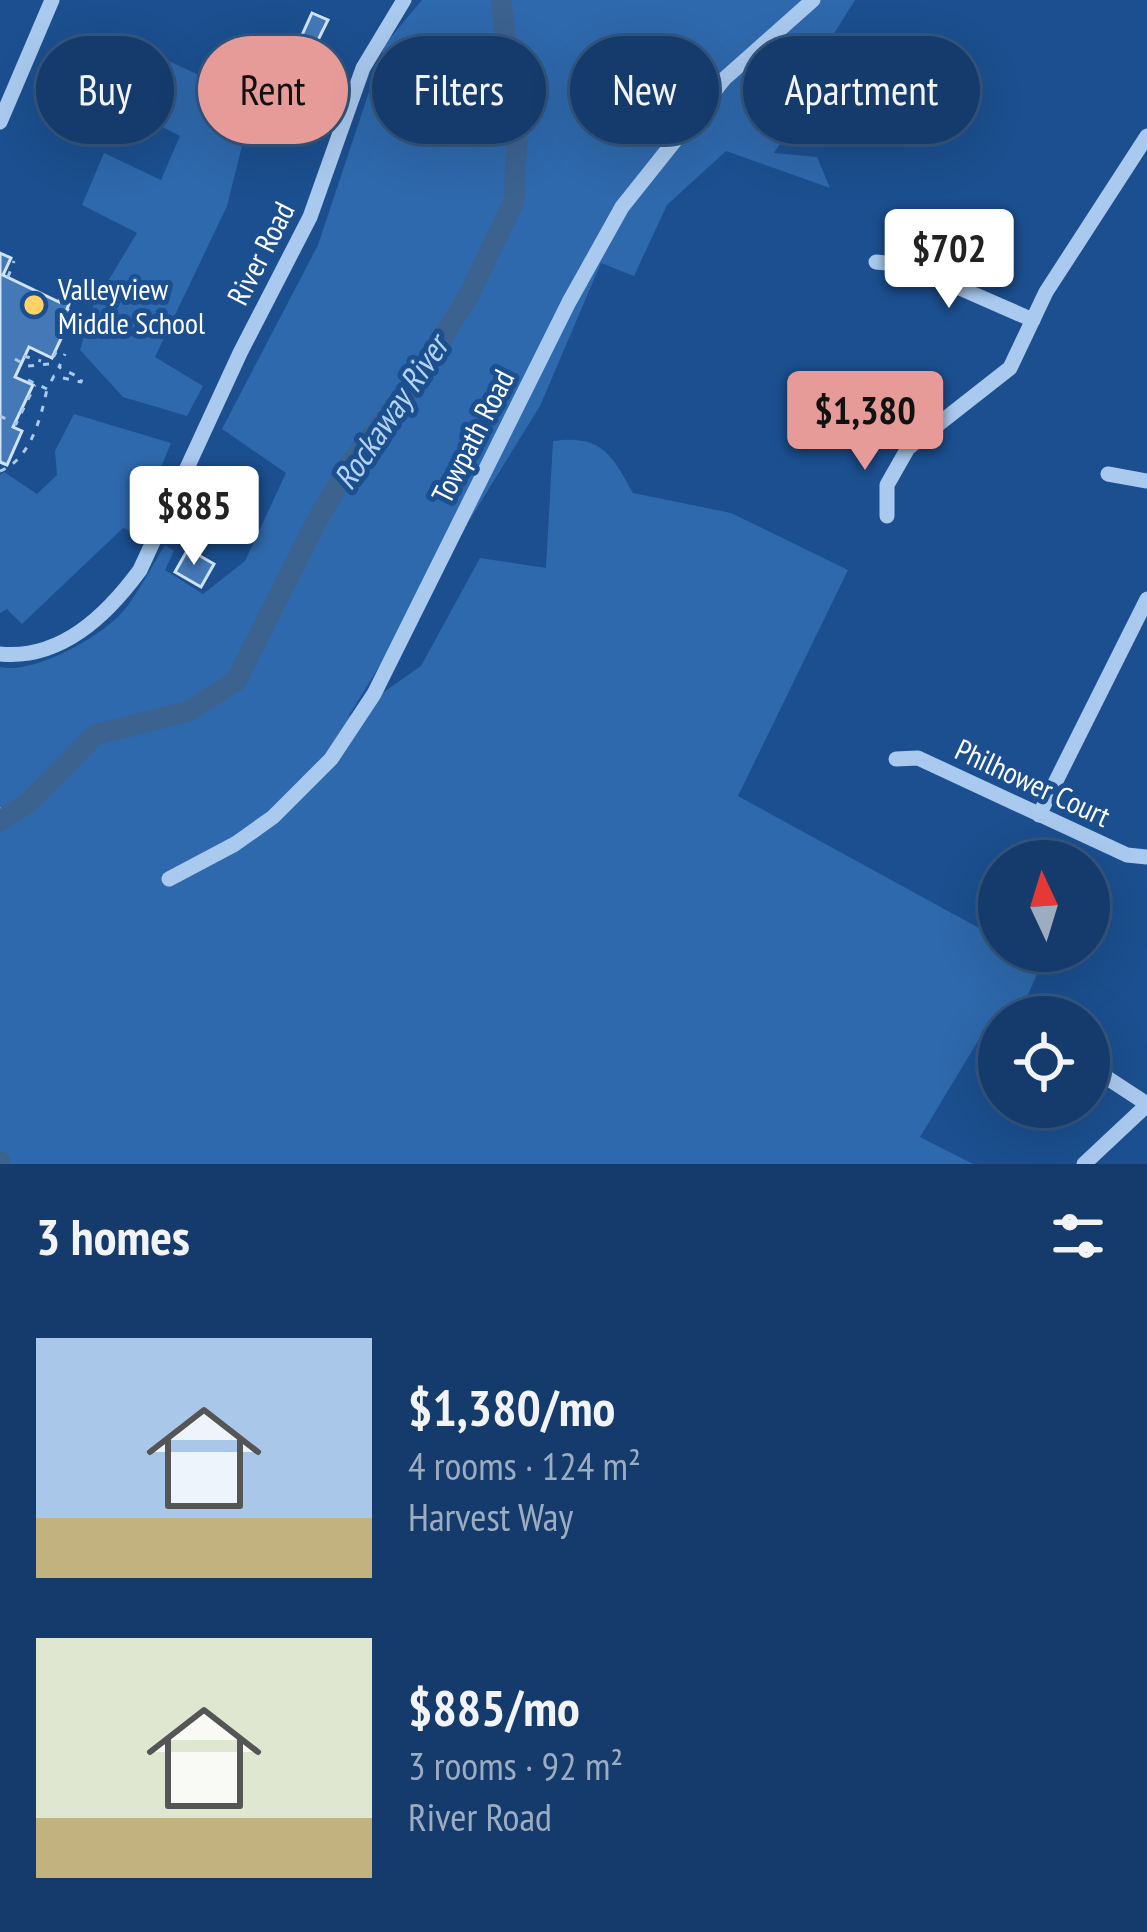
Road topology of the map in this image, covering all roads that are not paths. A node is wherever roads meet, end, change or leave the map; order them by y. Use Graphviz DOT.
graph roads {
  1 [pos="52,0"];
  2 [pos="404,0"];
  3 [pos="813,0"];
  4 [pos="0,122"];
  5 [pos="1147,136"];
  6 [pos="1141,159"];
  7 [pos="876,262"];
  8 [pos="1033,320"];
  9 [pos="1108,474"];
  10 [pos="1147,482"];
  11 [pos="887,516"];
  12 [pos="1147,599"];
  13 [pos="0,654"];
  14 [pos="896,759"];
  15 [pos="1039,815"];
  16 [pos="1147,857"];
  17 [pos="169,879"];
  18 [pos="1110,1080"];
  19 [pos="1147,1104"];
  20 [pos="1084,1164"];
  1 -- 4 [label="street"];
  2 -- 13 [label="street, River Road"];
  3 -- 17 [label="street, Towpath Road"];
  5 -- 6 [label="street"];
  6 -- 8 [label="street"];
  7 -- 8 [label="street"];
  8 -- 11 [label="street"];
  9 -- 10 [label="street"];
  12 -- 15 [label="street"];
  14 -- 15 [label="street, Philhower Court"];
  15 -- 16 [label="street, Philhower Court"];
  18 -- 19 [label="street"];
  19 -- 20 [label="street"];
}
